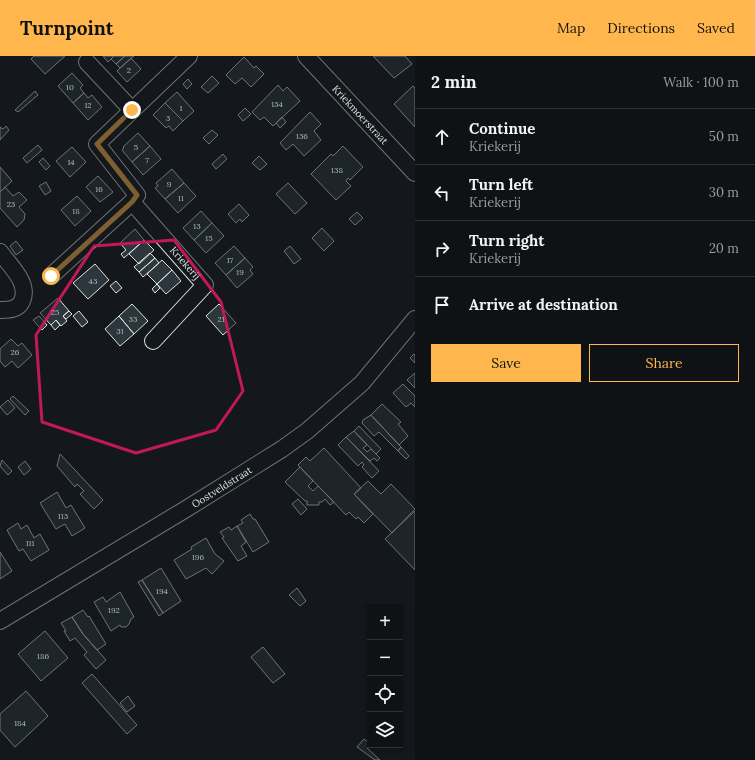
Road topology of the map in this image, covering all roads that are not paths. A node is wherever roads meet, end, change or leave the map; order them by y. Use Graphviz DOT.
graph roads {
  1 [pos="188,56"];
  2 [pos="306,56"];
  3 [pos="87,62"];
  4 [pos="132,110"];
  5 [pos="415,174"];
  6 [pos="132,202"];
  7 [pos="0,252"];
  8 [pos="51,276"];
  9 [pos="0,310"];
  10 [pos="415,319"];
  11 [pos="153,341"];
  12 [pos="0,621"];
  1 -- 4 [label="street"];
  2 -- 5 [label="street, Kriekmoerstraat"];
  3 -- 4 [label="street"];
  4 -- 6 [label="street"];
  6 -- 8 [label="street"];
  6 -- 11 [label="street, Kriekerij"];
  7 -- 9 [label="street"];
  10 -- 12 [label="street, Oostveldstraat"];
}
